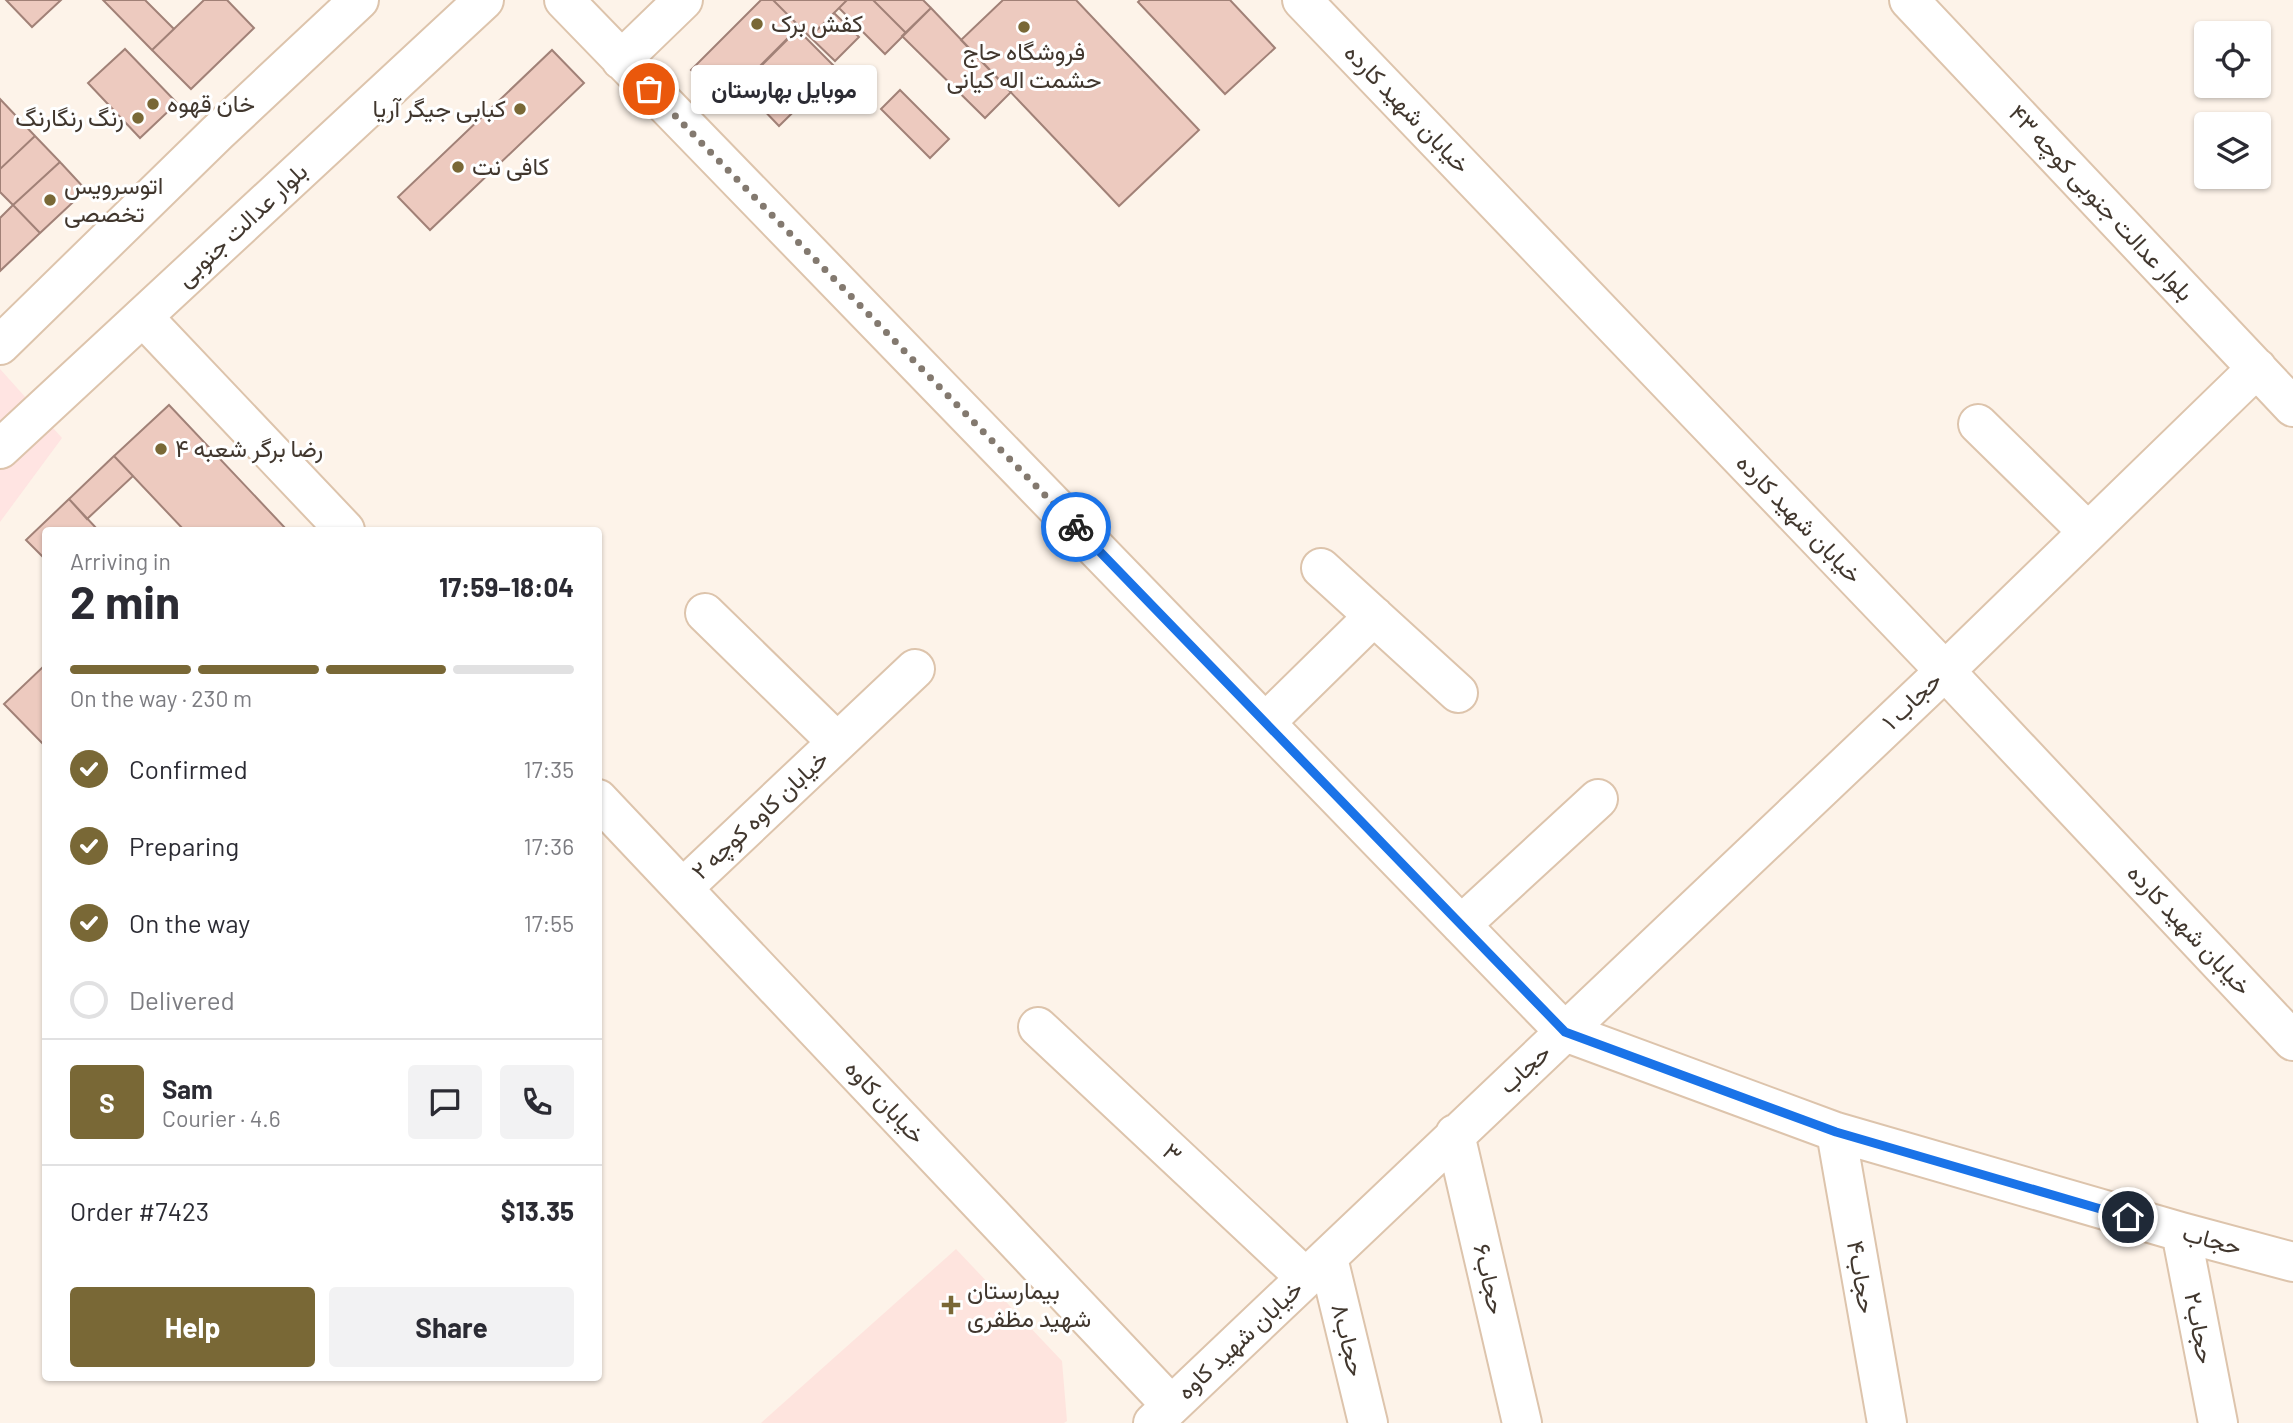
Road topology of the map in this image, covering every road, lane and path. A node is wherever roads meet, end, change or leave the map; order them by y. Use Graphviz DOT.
graph roads {
  1 [pos="359,0"];
  2 [pos="484,0"];
  3 [pos="565,0"];
  4 [pos="684,0"];
  5 [pos="1302,0"];
  6 [pos="1909,0"];
  7 [pos="621,60"];
  8 [pos="143,317"];
  9 [pos="0,345"];
  10 [pos="2257,369"];
  11 [pos="2293,407"];
  12 [pos="1978,424"];
  13 [pos="0,449"];
  14 [pos="342,527"];
  15 [pos="2088,532"];
  16 [pos="1321,568"];
  17 [pos="705,612"];
  18 [pos="1374,616"];
  19 [pos="915,669"];
  20 [pos="1945,671"];
  21 [pos="1458,693"];
  22 [pos="1266,722"];
  23 [pos="837,742"];
  24 [pos="1598,799"];
  25 [pos="602,803"];
  26 [pos="683,888"];
  27 [pos="1461,925"];
  28 [pos="1038,1027"];
  29 [pos="1565,1032"];
  30 [pos="2293,1041"];
  31 [pos="1836,1132"];
  32 [pos="1455,1134"];
  33 [pos="2181,1232"];
  34 [pos="2293,1262"];
  35 [pos="1317,1268"];
  36 [pos="1162,1414"];
  37 [pos="1368,1423"];
  38 [pos="1522,1423"];
  39 [pos="1886,1423"];
  40 [pos="2218,1423"];
  1 -- 9 [label="street"];
  2 -- 8 [label="street, بلوار عدالت جنوبی"];
  3 -- 7 [label="street"];
  4 -- 7 [label="street"];
  5 -- 20 [label="street, خیابان شهید کارده"];
  6 -- 10 [label="street, بلوار عدالت جنوبی کوچه ۴۳"];
  7 -- 22 [label="street"];
  8 -- 13 [label="street, بلوار عدالت جنوبی"];
  8 -- 14 [label="street"];
  10 -- 11 [label="street, بلوار عدالت جنوبی کوچه ۴۳"];
  10 -- 15 [label="street, حجاب ۱"];
  12 -- 15 [label="street"];
  15 -- 20 [label="street, حجاب ۱"];
  16 -- 18 [label="street"];
  17 -- 23 [label="street, خیابان کاوه کوچه ۲"];
  18 -- 21 [label="street"];
  18 -- 22 [label="street"];
  19 -- 23 [label="street, خیابان کاوه کوچه ۲"];
  20 -- 29 [label="street, حجاب ۱"];
  20 -- 30 [label="street, خیابان شهید کارده"];
  22 -- 27 [label="street"];
  23 -- 26 [label="street, خیابان کاوه کوچه ۲"];
  24 -- 27 [label="street"];
  25 -- 26 [label="street, خیابان کاوه"];
  26 -- 36 [label="street, خیابان کاوه"];
  27 -- 29 [label="street"];
  28 -- 35 [label="street, ۳"];
  29 -- 31 [label="street, حجاب"];
  29 -- 32 [label="street, حجاب"];
  31 -- 33 [label="street, حجاب"];
  31 -- 39 [label="street, حجاب۴"];
  32 -- 35 [label="street, حجاب"];
  32 -- 38 [label="street, حجاب۶"];
  33 -- 34 [label="street, حجاب"];
  33 -- 40 [label="street, حجاب۲"];
  35 -- 36 [label="street, خیابان شهید کاوه"];
  35 -- 37 [label="street, حجاب۸"];
}
